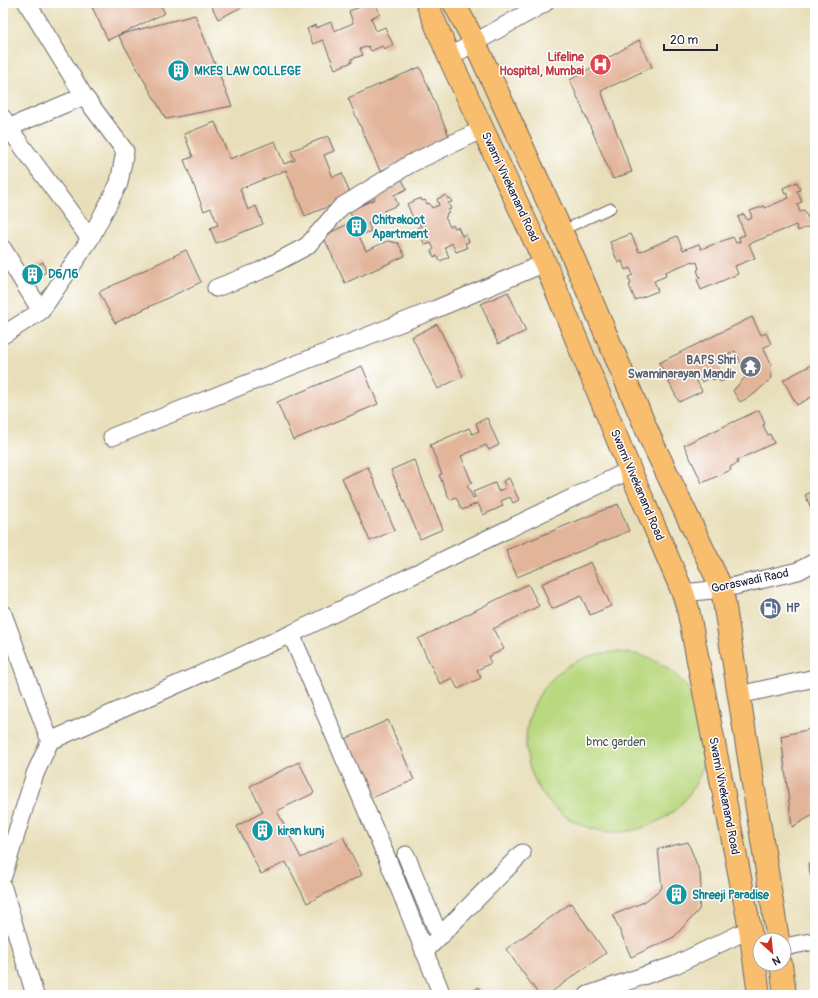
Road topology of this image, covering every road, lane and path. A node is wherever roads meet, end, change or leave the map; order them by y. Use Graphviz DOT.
graph roads {
  1 [pos="27,3"];
  2 [pos="427,3"];
  3 [pos="454,3"];
  4 [pos="545,3"];
  5 [pos="475,44"];
  6 [pos="449,57"];
  7 [pos="84,96"];
  8 [pos="5,125"];
  9 [pos="483,129"];
  10 [pos="611,208"];
  11 [pos="561,231"];
  12 [pos="90,239"];
  13 [pos="3,249"];
  14 [pos="545,263"];
  15 [pos="216,288"];
  16 [pos="41,311"];
  17 [pos="3,335"];
  18 [pos="112,437"];
  19 [pos="630,470"];
  20 [pos="815,562"];
  21 [pos="722,589"];
  22 [pos="683,593"];
  23 [pos="3,614"];
  24 [pos="291,634"];
  25 [pos="815,678"];
  26 [pos="739,695"];
  27 [pos="50,741"];
  28 [pos="522,853"];
  29 [pos="389,863"];
  30 [pos="3,876"];
  31 [pos="3,888"];
  32 [pos="750,928"];
  33 [pos="439,931"];
  34 [pos="777,932"];
  35 [pos="815,941"];
  36 [pos="421,944"];
  37 [pos="792,945"];
  38 [pos="782,972"];
  39 [pos="35,995"];
  40 [pos="442,995"];
  41 [pos="588,995"];
  42 [pos="758,995"];
  43 [pos="785,995"];
  1 -- 7 [label="street"];
  2 -- 6 [label="main road, Swami Vivekanand Road"];
  3 -- 5 [label="main road"];
  4 -- 5 [label="street"];
  5 -- 6 [label="street"];
  5 -- 11 [label="main road"];
  6 -- 9 [label="main road, Swami Vivekanand Road"];
  7 -- 8 [label="street"];
  7 -- 12 [label="street"];
  8 -- 12 [label="street"];
  9 -- 14 [label="main road, Swami Vivekanand Road"];
  9 -- 15 [label="street"];
  10 -- 11 [label="lane"];
  11 -- 21 [label="main road"];
  12 -- 16 [label="street"];
  13 -- 16 [label="street"];
  14 -- 18 [label="street"];
  14 -- 19 [label="main road, Swami Vivekanand Road"];
  16 -- 17 [label="street"];
  19 -- 22 [label="main road, Swami Vivekanand Road"];
  19 -- 24 [label="street"];
  20 -- 21 [label="street, Goraswadi Raod"];
  21 -- 22 [label="street, Goraswadi Raod"];
  21 -- 26 [label="main road"];
  22 -- 32 [label="main road, Swami Vivekanand Road"];
  23 -- 27 [label="street"];
  24 -- 27 [label="street"];
  24 -- 29 [label="street"];
  25 -- 26 [label="street"];
  26 -- 34 [label="main road"];
  27 -- 30 [label="street"];
  28 -- 33 [label="street"];
  29 -- 33 [label="street"];
  29 -- 36 [label="street"];
  31 -- 39 [label="street"];
  32 -- 41 [label="street"];
  32 -- 42 [label="main road, Swami Vivekanand Road"];
  33 -- 36 [label="street"];
  35 -- 37 [label="street"];
  36 -- 40 [label="street"];
  38 -- 43 [label="main road"];
}
